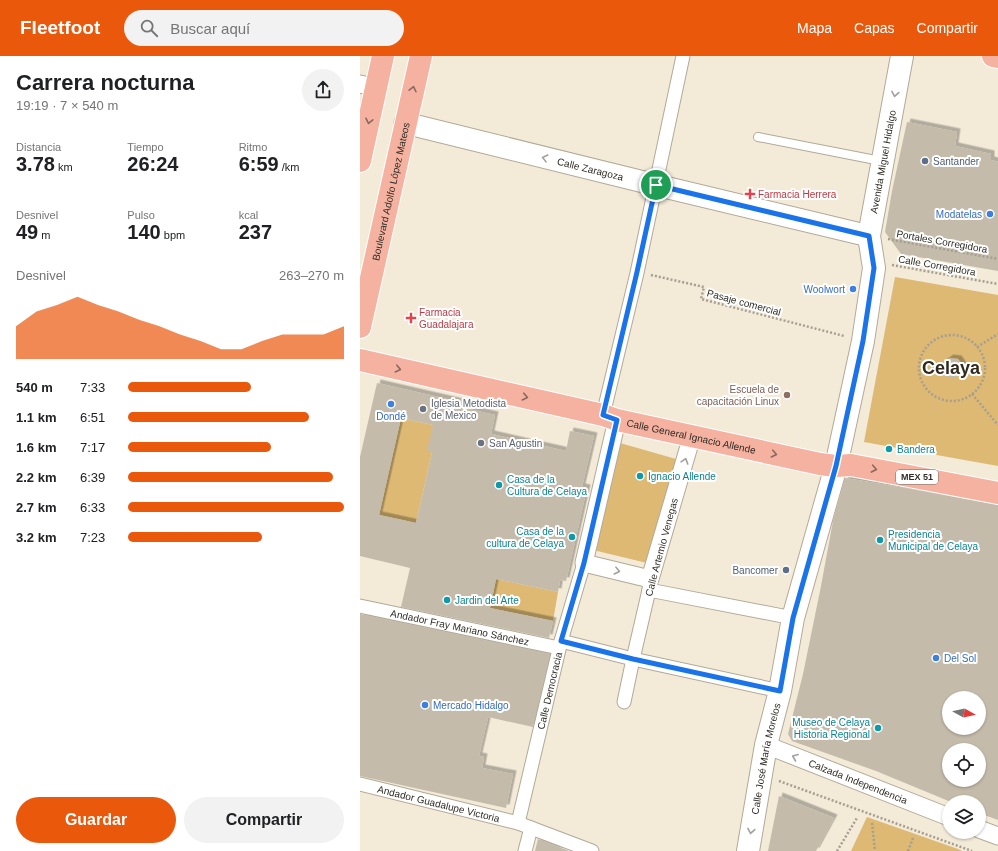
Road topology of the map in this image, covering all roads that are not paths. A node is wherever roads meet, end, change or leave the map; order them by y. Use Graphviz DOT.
graph roads {
  1 [pos="383,56"];
  2 [pos="421,56"];
  3 [pos="683,56"];
  4 [pos="902,56"];
  5 [pos="993,56"];
  6 [pos="998,57"];
  7 [pos="368,86"];
  8 [pos="405,123"];
  9 [pos="758,137"];
  10 [pos="883,161"];
  11 [pos="360,162"];
  12 [pos="656,185"];
  13 [pos="876,237"];
  14 [pos="874,268"];
  15 [pos="360,327"];
  16 [pos="360,360"];
  17 [pos="610,417"];
  18 [pos="692,436"];
  19 [pos="836,466"];
  20 [pos="998,493"];
  21 [pos="584,563"];
  22 [pos="650,584"];
  23 [pos="360,606"];
  24 [pos="793,618"];
  25 [pos="560,644"];
  26 [pos="633,659"];
  27 [pos="780,691"];
  28 [pos="624,702"];
  29 [pos="766,745"];
  30 [pos="360,784"];
  31 [pos="942,814"];
  32 [pos="518,823"];
  33 [pos="531,828"];
  34 [pos="986,832"];
  35 [pos="998,836"];
  36 [pos="525,851"];
  37 [pos="592,851"];
  38 [pos="748,851"];
  1 -- 7 [label="main road"];
  8 -- 2 [label="main road, Boulevard Adolfo López Mateos, one-way"];
  3 -- 12 [label="street"];
  4 -- 10 [label="main road, Avenida Miguel Hidalgo, one-way"];
  5 -- 6 [label="main road"];
  7 -- 11 [label="main road, one-way"];
  12 -- 8 [label="street, Calle Zaragoza, one-way"];
  8 -- 15 [label="main road, Boulevard Adolfo López Mateos"];
  9 -- 10 [label="lane"];
  10 -- 13 [label="main road, Avenida Miguel Hidalgo"];
  12 -- 13 [label="street, Calle Zaragoza"];
  12 -- 17 [label="street"];
  13 -- 14 [label="main road, Avenida Miguel Hidalgo"];
  14 -- 19 [label="main road, Calle José María Morelos"];
  16 -- 17 [label="main road, Calle General Ignacio Allende / MEX 51, one-way"];
  17 -- 18 [label="main road, Calle General Ignacio Allende / MEX 51"];
  17 -- 21 [label="street, Calle Democracia"];
  18 -- 19 [label="main road, Calle General Ignacio Allende / MEX 51, one-way"];
  22 -- 18 [label="street, Calle Artemio Venegas, one-way"];
  19 -- 20 [label="main road, MEX 51, one-way"];
  19 -- 24 [label="main road, Calle José María Morelos"];
  21 -- 22 [label="street, one-way"];
  21 -- 25 [label="street, Calle Democracia"];
  22 -- 24 [label="street"];
  22 -- 26 [label="street, Calle Artemio Venegas"];
  23 -- 25 [label="street, Andador Fray Mariano Sánchez"];
  24 -- 27 [label="main road, Calle José María Morelos"];
  25 -- 26 [label="street, Andador Fray Mariano Sánchez"];
  25 -- 32 [label="street, Calle Democracia"];
  26 -- 27 [label="street, Andador Fray Mariano Sánchez"];
  26 -- 28 [label="street, Calle Artemio Venegas"];
  27 -- 29 [label="main road, Calle José María Morelos"];
  31 -- 29 [label="street, Calzada Independencia, one-way"];
  29 -- 38 [label="main road, Calle José María Morelos, one-way"];
  30 -- 32 [label="street, Andador Guadalupe Victoria"];
  32 -- 33 [label="street, Andador Guadalupe Victoria"];
  33 -- 36 [label="street"];
  33 -- 37 [label="street, Andador Guadalupe Victoria"];
  34 -- 35 [label="street"];
}
